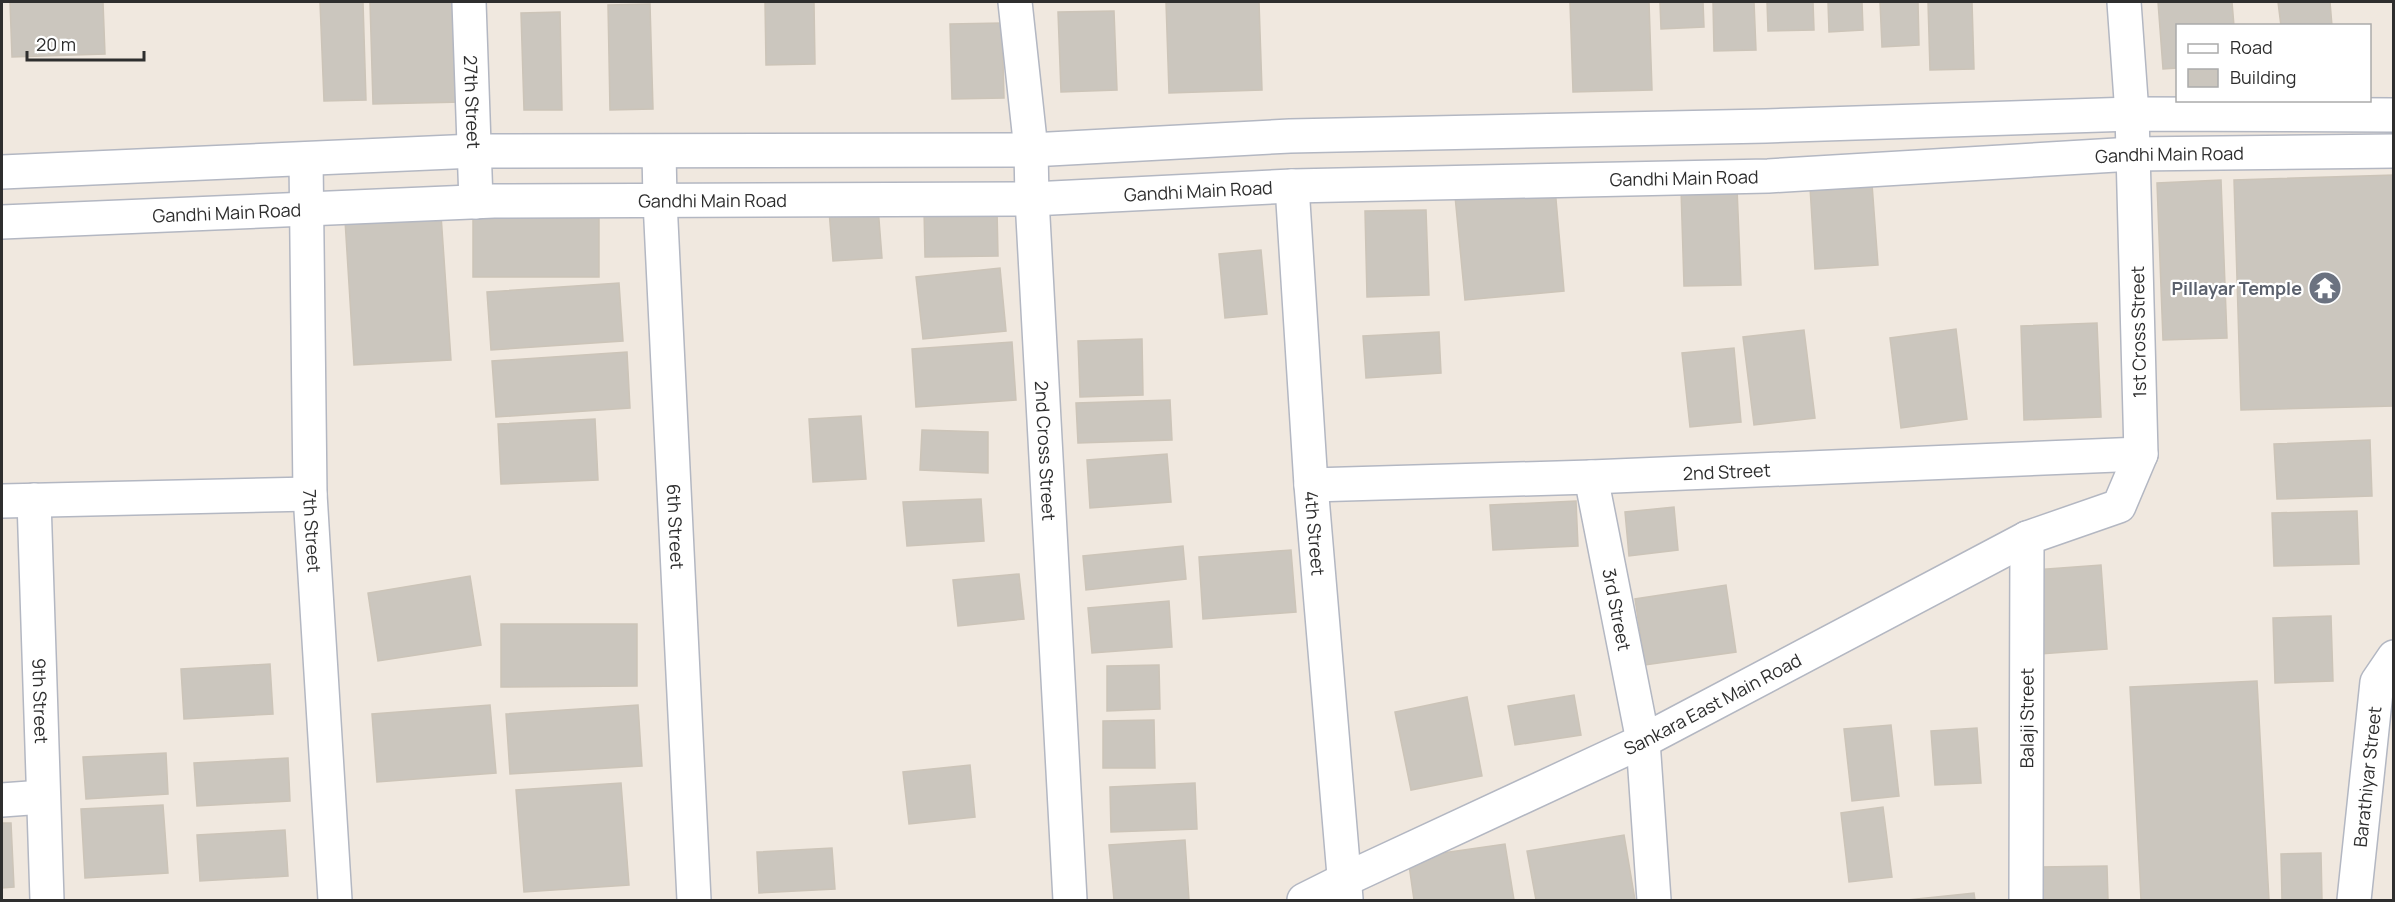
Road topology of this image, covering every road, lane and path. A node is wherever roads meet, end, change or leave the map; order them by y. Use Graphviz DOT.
graph roads {
  1 [pos="469,2"];
  2 [pos="1015,2"];
  3 [pos="2124,2"];
  4 [pos="2132,114"];
  5 [pos="2394,115"];
  6 [pos="1031,150"];
  7 [pos="2394,150"];
  8 [pos="475,151"];
  9 [pos="659,152"];
  10 [pos="2133,154"];
  11 [pos="306,159"];
  12 [pos="2,172"];
  13 [pos="1292,186"];
  14 [pos="1032,199"];
  15 [pos="660,201"];
  16 [pos="476,202"];
  17 [pos="307,209"];
  18 [pos="2,222"];
  19 [pos="2141,454"];
  20 [pos="1591,477"];
  21 [pos="1311,485"];
  22 [pos="310,494"];
  23 [pos="34,500"];
  24 [pos="2,501"];
  25 [pos="2119,506"];
  26 [pos="2027,538"];
  27 [pos="2394,657"];
  28 [pos="1643,741"];
  29 [pos="43,797"];
  30 [pos="2,800"];
  31 [pos="1345,890"];
  32 [pos="47,900"];
  33 [pos="335,900"];
  34 [pos="694,900"];
  35 [pos="1070,900"];
  36 [pos="1304,900"];
  37 [pos="1654,900"];
  38 [pos="2026,900"];
  39 [pos="2354,900"];
  1 -- 8 [label="street, 27th Street"];
  2 -- 6 [label="street, 2nd Cross Street"];
  3 -- 4 [label="street"];
  4 -- 5 [label="street"];
  4 -- 6 [label="street"];
  4 -- 10 [label="street, 1st Cross Street"];
  6 -- 9 [label="street"];
  6 -- 14 [label="street, 2nd Cross Street"];
  7 -- 10 [label="street, Gandhi Main Road"];
  8 -- 9 [label="street"];
  8 -- 11 [label="street"];
  8 -- 16 [label="street, 27th Street"];
  9 -- 15 [label="street, 6th Street"];
  10 -- 13 [label="street, Gandhi Main Road"];
  10 -- 19 [label="street, 1st Cross Street"];
  11 -- 12 [label="street"];
  11 -- 17 [label="street, 7th Street"];
  13 -- 14 [label="street, Gandhi Main Road"];
  13 -- 21 [label="street, 4th Street"];
  14 -- 15 [label="street, Gandhi Main Road"];
  14 -- 35 [label="street, 2nd Cross Street"];
  15 -- 16 [label="street, Gandhi Main Road"];
  15 -- 34 [label="street, 6th Street"];
  16 -- 17 [label="street, Gandhi Main Road"];
  17 -- 18 [label="street, Gandhi Main Road"];
  17 -- 22 [label="street, 7th Street"];
  19 -- 20 [label="street, 2nd Street"];
  19 -- 25 [label="street, 1st Cross Street"];
  20 -- 21 [label="street, 2nd Street"];
  20 -- 28 [label="street, 3rd Street"];
  21 -- 31 [label="street, 4th Street"];
  22 -- 23 [label="street"];
  22 -- 33 [label="street, 7th Street"];
  23 -- 24 [label="street"];
  23 -- 29 [label="street, 9th Street"];
  25 -- 26 [label="street, Sankara East Main Road"];
  26 -- 28 [label="street, Sankara East Main Road"];
  26 -- 38 [label="street, Balaji Street"];
  27 -- 39 [label="street, Barathiyar Street"];
  28 -- 31 [label="street, Sankara East Main Road"];
  28 -- 37 [label="street, 3rd Street"];
  29 -- 30 [label="street"];
  29 -- 32 [label="street, 9th Street"];
  31 -- 36 [label="street, Sankara East Main Road"];
}
